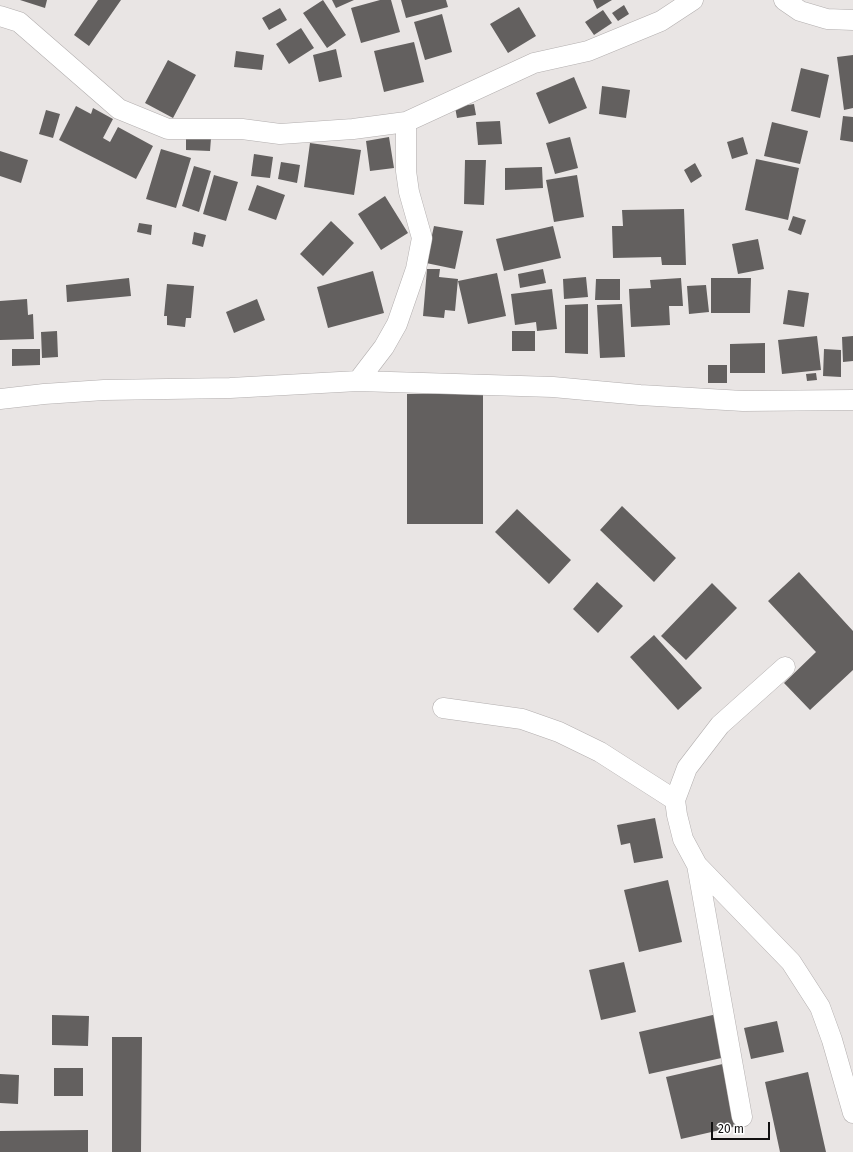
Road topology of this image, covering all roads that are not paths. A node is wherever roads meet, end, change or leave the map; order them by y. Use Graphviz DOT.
graph roads {
  1 [pos="693,0"];
  2 [pos="784,0"];
  3 [pos="0,16"];
  4 [pos="853,20"];
  5 [pos="406,122"];
  6 [pos="358,381"];
  7 [pos="0,399"];
  8 [pos="853,400"];
  9 [pos="785,667"];
  10 [pos="443,708"];
  11 [pos="676,800"];
  12 [pos="697,865"];
  13 [pos="853,1113"];
  14 [pos="742,1117"];
  1 -- 5 [label="street"];
  2 -- 4 [label="street"];
  3 -- 5 [label="street"];
  5 -- 6 [label="street"];
  6 -- 7 [label="street"];
  6 -- 8 [label="street"];
  9 -- 11 [label="street"];
  10 -- 11 [label="street"];
  11 -- 12 [label="street"];
  12 -- 13 [label="street"];
  12 -- 14 [label="street"];
}
